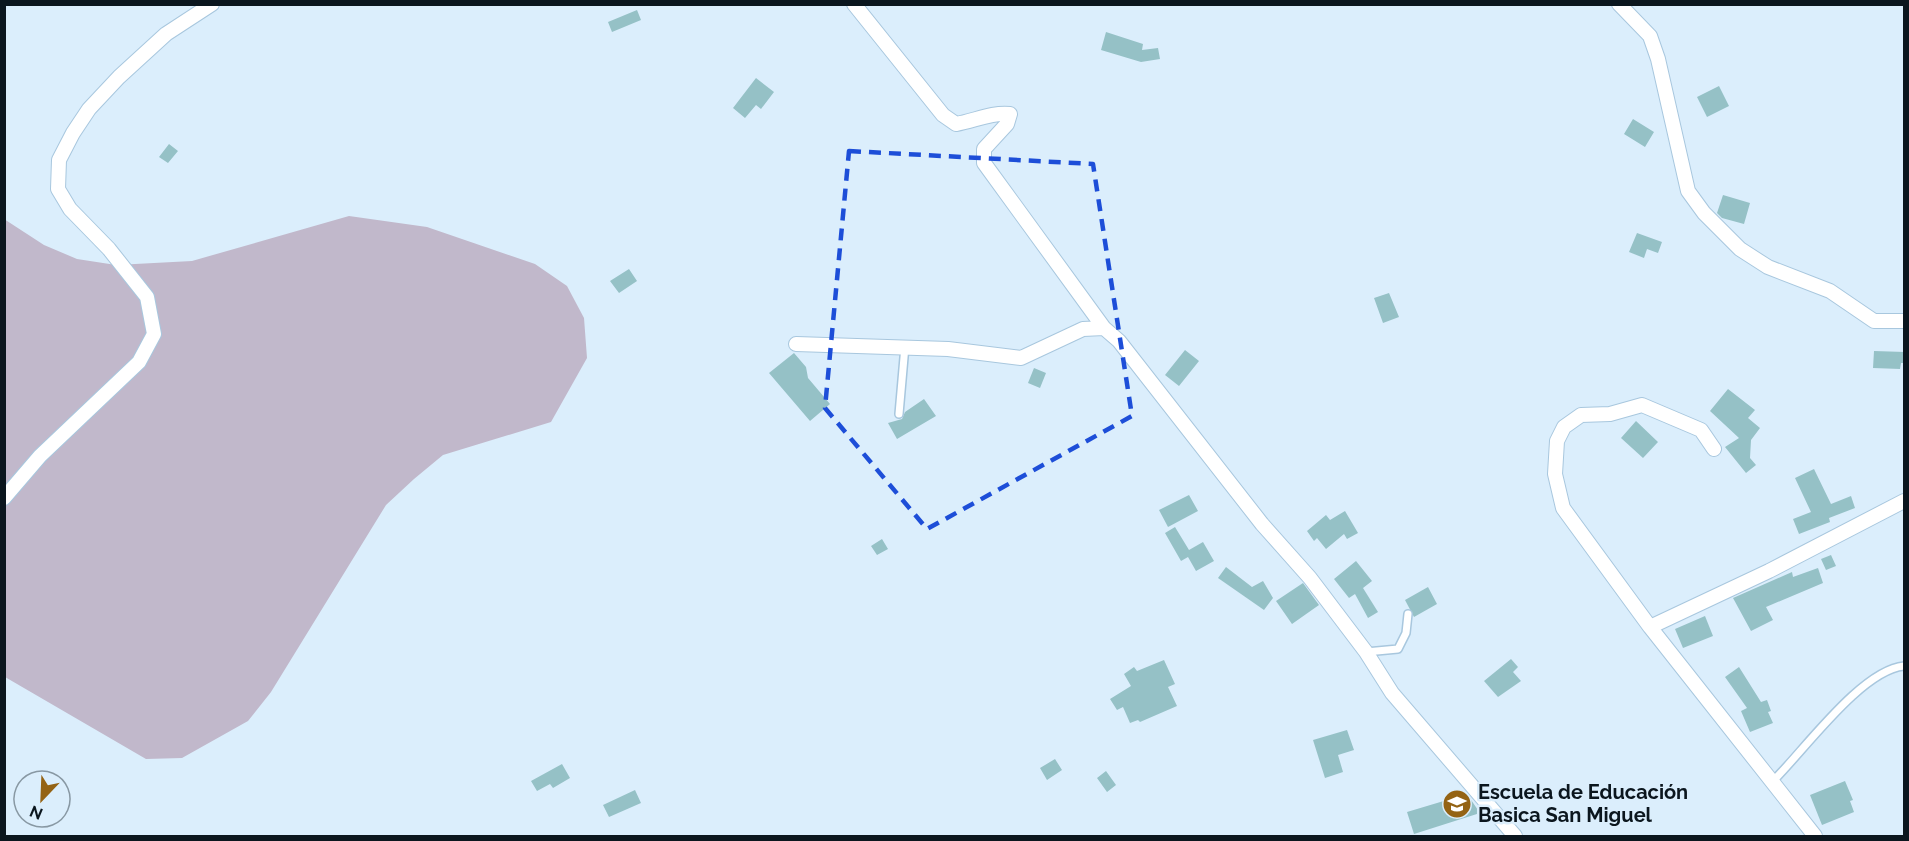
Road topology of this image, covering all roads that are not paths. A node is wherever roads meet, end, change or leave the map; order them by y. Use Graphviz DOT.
graph roads {
  1 [pos="212,4"];
  2 [pos="854,4"];
  3 [pos="1620,4"];
  4 [pos="1905,321"];
  5 [pos="1104,328"];
  6 [pos="796,344"];
  7 [pos="906,346"];
  8 [pos="899,414"];
  9 [pos="1714,449"];
  10 [pos="4,498"];
  11 [pos="1905,501"];
  12 [pos="1408,614"];
  13 [pos="1650,627"];
  14 [pos="1366,652"];
  15 [pos="1905,666"];
  16 [pos="1772,782"];
  17 [pos="1515,837"];
  18 [pos="1815,837"];
  1 -- 10 [label="street"];
  2 -- 5 [label="street"];
  3 -- 4 [label="street"];
  5 -- 7 [label="street"];
  5 -- 14 [label="street"];
  6 -- 7 [label="street"];
  7 -- 8 [label="lane"];
  9 -- 13 [label="street"];
  11 -- 13 [label="street"];
  12 -- 14 [label="lane"];
  13 -- 16 [label="street"];
  14 -- 17 [label="street"];
  15 -- 16 [label="lane"];
  16 -- 18 [label="street"];
}
